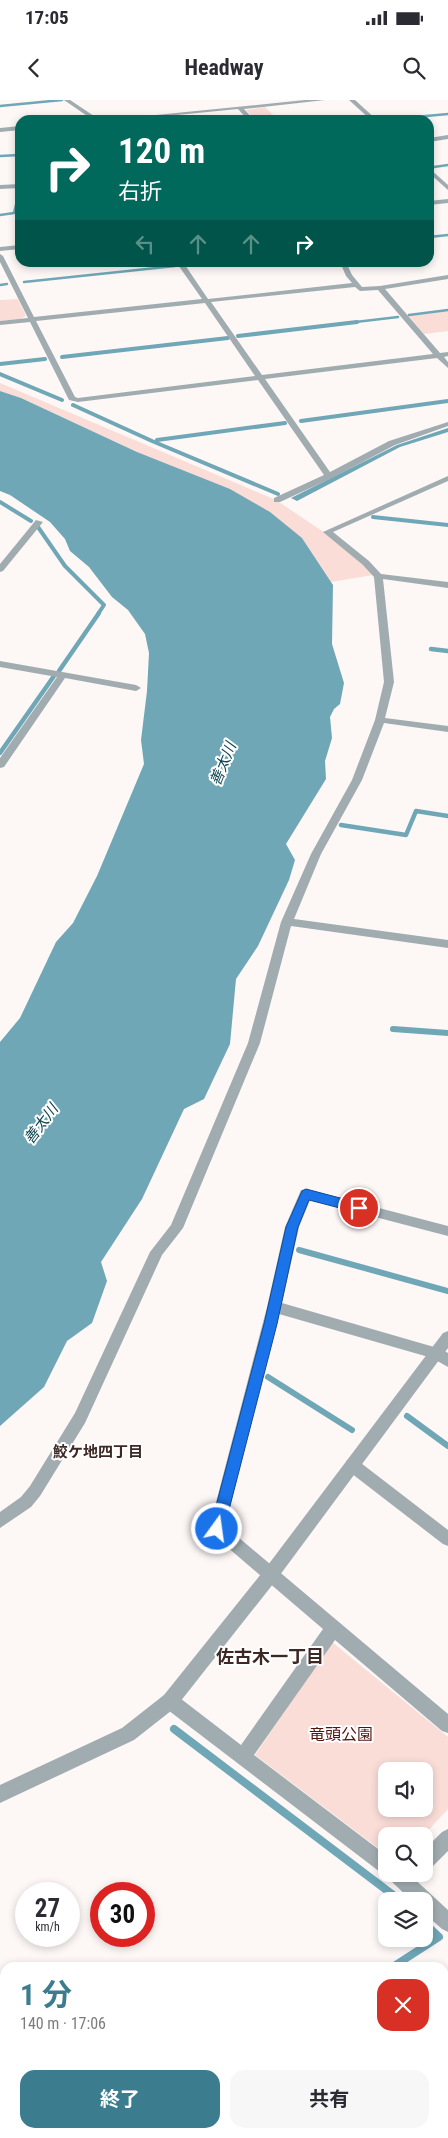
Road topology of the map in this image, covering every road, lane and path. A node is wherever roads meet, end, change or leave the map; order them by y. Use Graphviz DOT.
graph roads {
  1 [pos="67,100"];
  2 [pos="322,100"];
  3 [pos="352,100"];
  4 [pos="207,105"];
  5 [pos="240,108"];
  6 [pos="211,110"];
  7 [pos="90,115"];
  8 [pos="160,115"];
  9 [pos="246,115"];
  10 [pos="368,115"];
  11 [pos="15,128"];
  12 [pos="0,130"];
  13 [pos="448,137"];
  14 [pos="434,139"];
  15 [pos="434,175"];
  16 [pos="0,186"];
  17 [pos="15,186"];
  18 [pos="448,188"];
  19 [pos="448,201"];
  20 [pos="434,202"];
  21 [pos="15,248"];
  22 [pos="0,249"];
  23 [pos="0,256"];
  24 [pos="183,267"];
  25 [pos="345,267"];
  26 [pos="448,277"];
  27 [pos="356,285"];
  28 [pos="380,288"];
  29 [pos="206,300"];
  30 [pos="34,319"];
  31 [pos="0,323"];
  32 [pos="448,354"];
  33 [pos="438,355"];
  34 [pos="448,366"];
  35 [pos="260,377"];
  36 [pos="76,399"];
  37 [pos="63,405"];
  38 [pos="448,424"];
  39 [pos="329,476"];
  40 [pos="448,478"];
  41 [pos="277,500"];
  42 [pos="38,522"];
  43 [pos="0,569"];
  44 [pos="378,576"];
  45 [pos="448,585"];
  46 [pos="0,664"];
  47 [pos="62,675"];
  48 [pos="136,688"];
  49 [pos="380,720"];
  50 [pos="448,729"];
  51 [pos="0,765"];
  52 [pos="287,922"];
  53 [pos="448,944"];
  54 [pos="448,1231"];
  55 [pos="274,1307"];
  56 [pos="448,1337"];
  57 [pos="442,1357"];
  58 [pos="352,1465"];
  59 [pos="0,1522"];
  60 [pos="448,1539"];
  61 [pos="271,1574"];
  62 [pos="334,1628"];
  63 [pos="170,1701"];
  64 [pos="448,1725"];
  65 [pos="243,1756"];
  66 [pos="2,1789"];
  67 [pos="448,1838"];
  68 [pos="433,1854"];
  69 [pos="378,1860"];
  70 [pos="410,1882"];
  71 [pos="448,1923"];
  1 -- 7 [label="street"];
  2 -- 5 [label="street"];
  3 -- 10 [label="street"];
  4 -- 6 [label="street"];
  5 -- 6 [label="street"];
  5 -- 9 [label="street"];
  6 -- 8 [label="street"];
  11 -- 12 [label="street"];
  13 -- 14 [label="street"];
  15 -- 18 [label="street"];
  16 -- 17 [label="street"];
  19 -- 20 [label="street"];
  21 -- 22 [label="street"];
  23 -- 30 [label="street"];
  24 -- 29 [label="street"];
  25 -- 27 [label="street"];
  26 -- 28 [label="street"];
  27 -- 28 [label="street"];
  27 -- 29 [label="street"];
  28 -- 33 [label="street"];
  29 -- 30 [label="street"];
  29 -- 35 [label="street"];
  30 -- 31 [label="street"];
  30 -- 36 [label="street"];
  32 -- 33 [label="street"];
  33 -- 34 [label="street"];
  33 -- 35 [label="street"];
  35 -- 36 [label="street"];
  35 -- 39 [label="street"];
  36 -- 37 [label="street"];
  38 -- 39 [label="street"];
  39 -- 41 [label="street"];
  40 -- 44 [label="street"];
  42 -- 43 [label="street"];
  44 -- 45 [label="street"];
  44 -- 49 [label="street"];
  46 -- 47 [label="street"];
  47 -- 48 [label="street"];
  47 -- 51 [label="street"];
  49 -- 50 [label="street"];
  49 -- 52 [label="street"];
  52 -- 53 [label="street"];
  52 -- 59 [label="street"];
  54 -- 55 [label="street"];
  55 -- 57 [label="street"];
  55 -- 61 [label="street"];
  56 -- 57 [label="street"];
  57 -- 58 [label="street"];
  58 -- 60 [label="street"];
  58 -- 61 [label="street"];
  61 -- 62 [label="street"];
  61 -- 63 [label="street"];
  62 -- 64 [label="street"];
  62 -- 65 [label="street"];
  63 -- 65 [label="street"];
  63 -- 66 [label="street"];
  65 -- 69 [label="street"];
  67 -- 68 [label="street"];
  70 -- 71 [label="street"];
}
